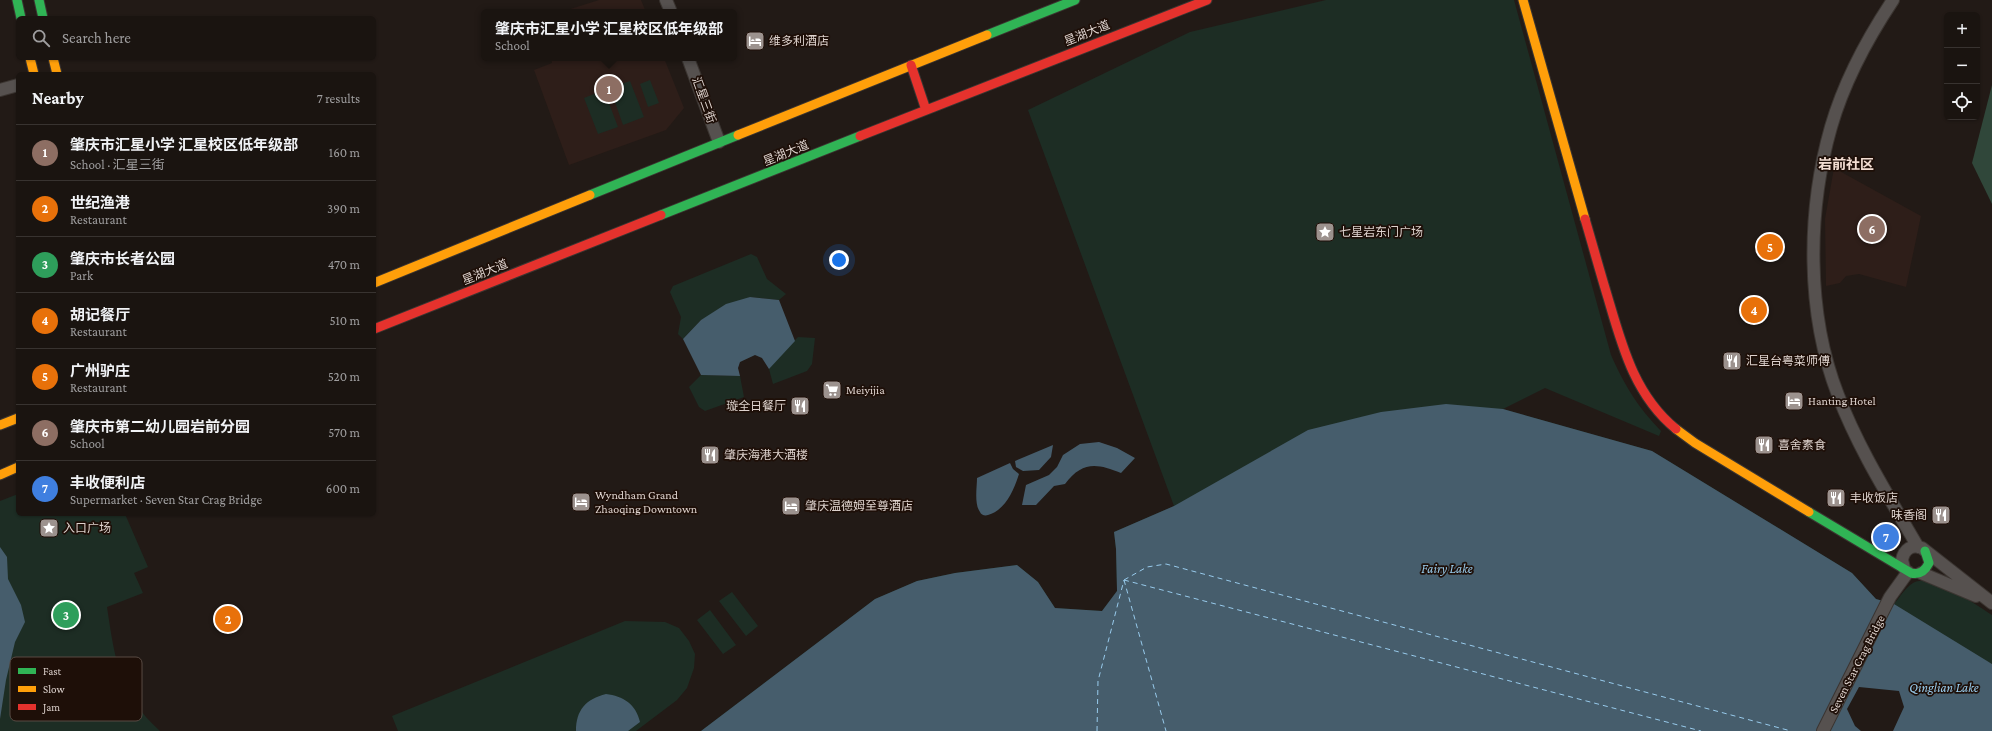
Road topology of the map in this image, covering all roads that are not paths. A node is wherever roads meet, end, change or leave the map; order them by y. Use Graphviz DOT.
graph roads {
  1 [pos="17,0"];
  2 [pos="38,0"];
  3 [pos="1075,0"];
  4 [pos="1207,0"];
  5 [pos="1524,0"];
  6 [pos="1893,0"];
  7 [pos="1192,2"];
  8 [pos="21,16"];
  9 [pos="42,16"];
  10 [pos="30,60"];
  11 [pos="54,60"];
  12 [pos="689,61"];
  13 [pos="911,65"];
  14 [pos="34,72"];
  15 [pos="56,72"];
  16 [pos="16,86"];
  17 [pos="0,90"];
  18 [pos="926,110"];
  19 [pos="719,142"];
  20 [pos="376,282"];
  21 [pos="376,328"];
  22 [pos="16,418"];
  23 [pos="0,425"];
  24 [pos="16,468"];
  25 [pos="0,475"];
  26 [pos="1922,549"];
  27 [pos="1906,570"];
  28 [pos="1920,573"];
  29 [pos="1991,602"];
  30 [pos="1823,731"];
  1 -- 8 [label="main road"];
  2 -- 9 [label="main road"];
  3 -- 13 [label="main road"];
  4 -- 7 [label="main road, 星湖大道"];
  5 -- 27 [label="main road"];
  6 -- 26 [label="street"];
  7 -- 18 [label="main road, 星湖大道"];
  10 -- 14 [label="main road"];
  11 -- 15 [label="main road"];
  12 -- 19 [label="street, 汇星三街"];
  13 -- 18 [label="main road"];
  13 -- 19 [label="main road"];
  16 -- 17 [label="street"];
  18 -- 21 [label="main road, 星湖大道"];
  19 -- 20 [label="main road"];
  22 -- 23 [label="main road"];
  24 -- 25 [label="main road"];
  26 -- 27 [label="street"];
  26 -- 28 [label="main road"];
  26 -- 29 [label="street"];
  27 -- 28 [label="main road"];
  27 -- 30 [label="street, Seven Star Crag Bridge"];
  28 -- 29 [label="street"];
}
